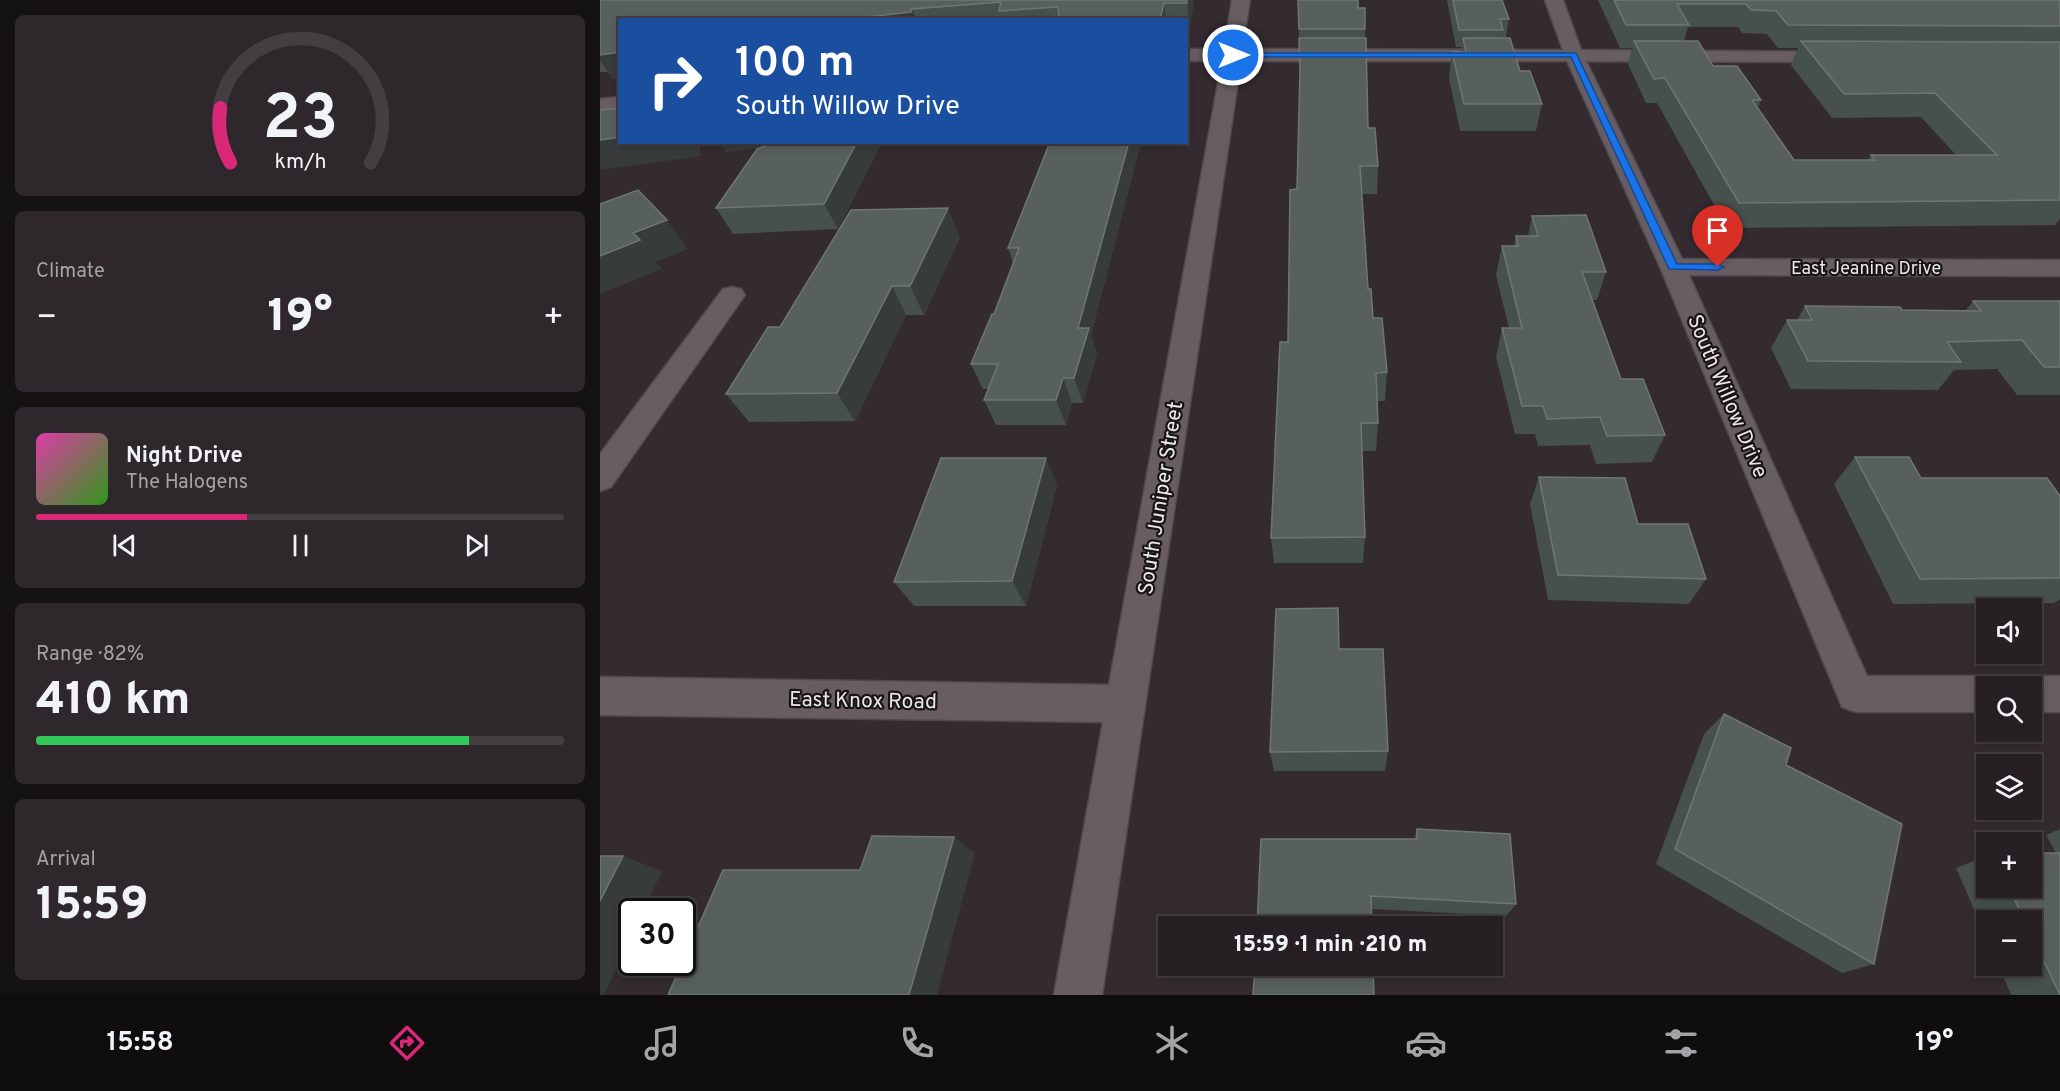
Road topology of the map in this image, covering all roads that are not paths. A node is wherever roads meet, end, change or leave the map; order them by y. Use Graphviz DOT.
graph roads {
  1 [pos="1241,0"];
  2 [pos="1554,0"];
  3 [pos="1188,55"];
  4 [pos="1233,55"];
  5 [pos="1574,55"];
  6 [pos="1858,56"];
  7 [pos="618,103"];
  8 [pos="600,105"];
  9 [pos="1673,267"];
  10 [pos="2060,268"];
  11 [pos="732,295"];
  12 [pos="600,478"];
  13 [pos="1976,694"];
  14 [pos="2042,694"];
  15 [pos="2060,694"];
  16 [pos="600,696"];
  17 [pos="1126,704"];
  18 [pos="1078,995"];
  1 -- 4 [label="street, South Juniper Street"];
  2 -- 5 [label="street, South Willow Drive"];
  3 -- 4 [label="street"];
  4 -- 5 [label="street"];
  4 -- 17 [label="street, South Juniper Street"];
  5 -- 6 [label="street"];
  5 -- 9 [label="street, South Willow Drive"];
  7 -- 8 [label="street"];
  9 -- 10 [label="street, East Jeanine Drive"];
  9 -- 13 [label="street, South Willow Drive"];
  11 -- 12 [label="street"];
  14 -- 15 [label="street"];
  16 -- 17 [label="street, East Knox Road"];
  17 -- 18 [label="street, South Juniper Street"];
}
